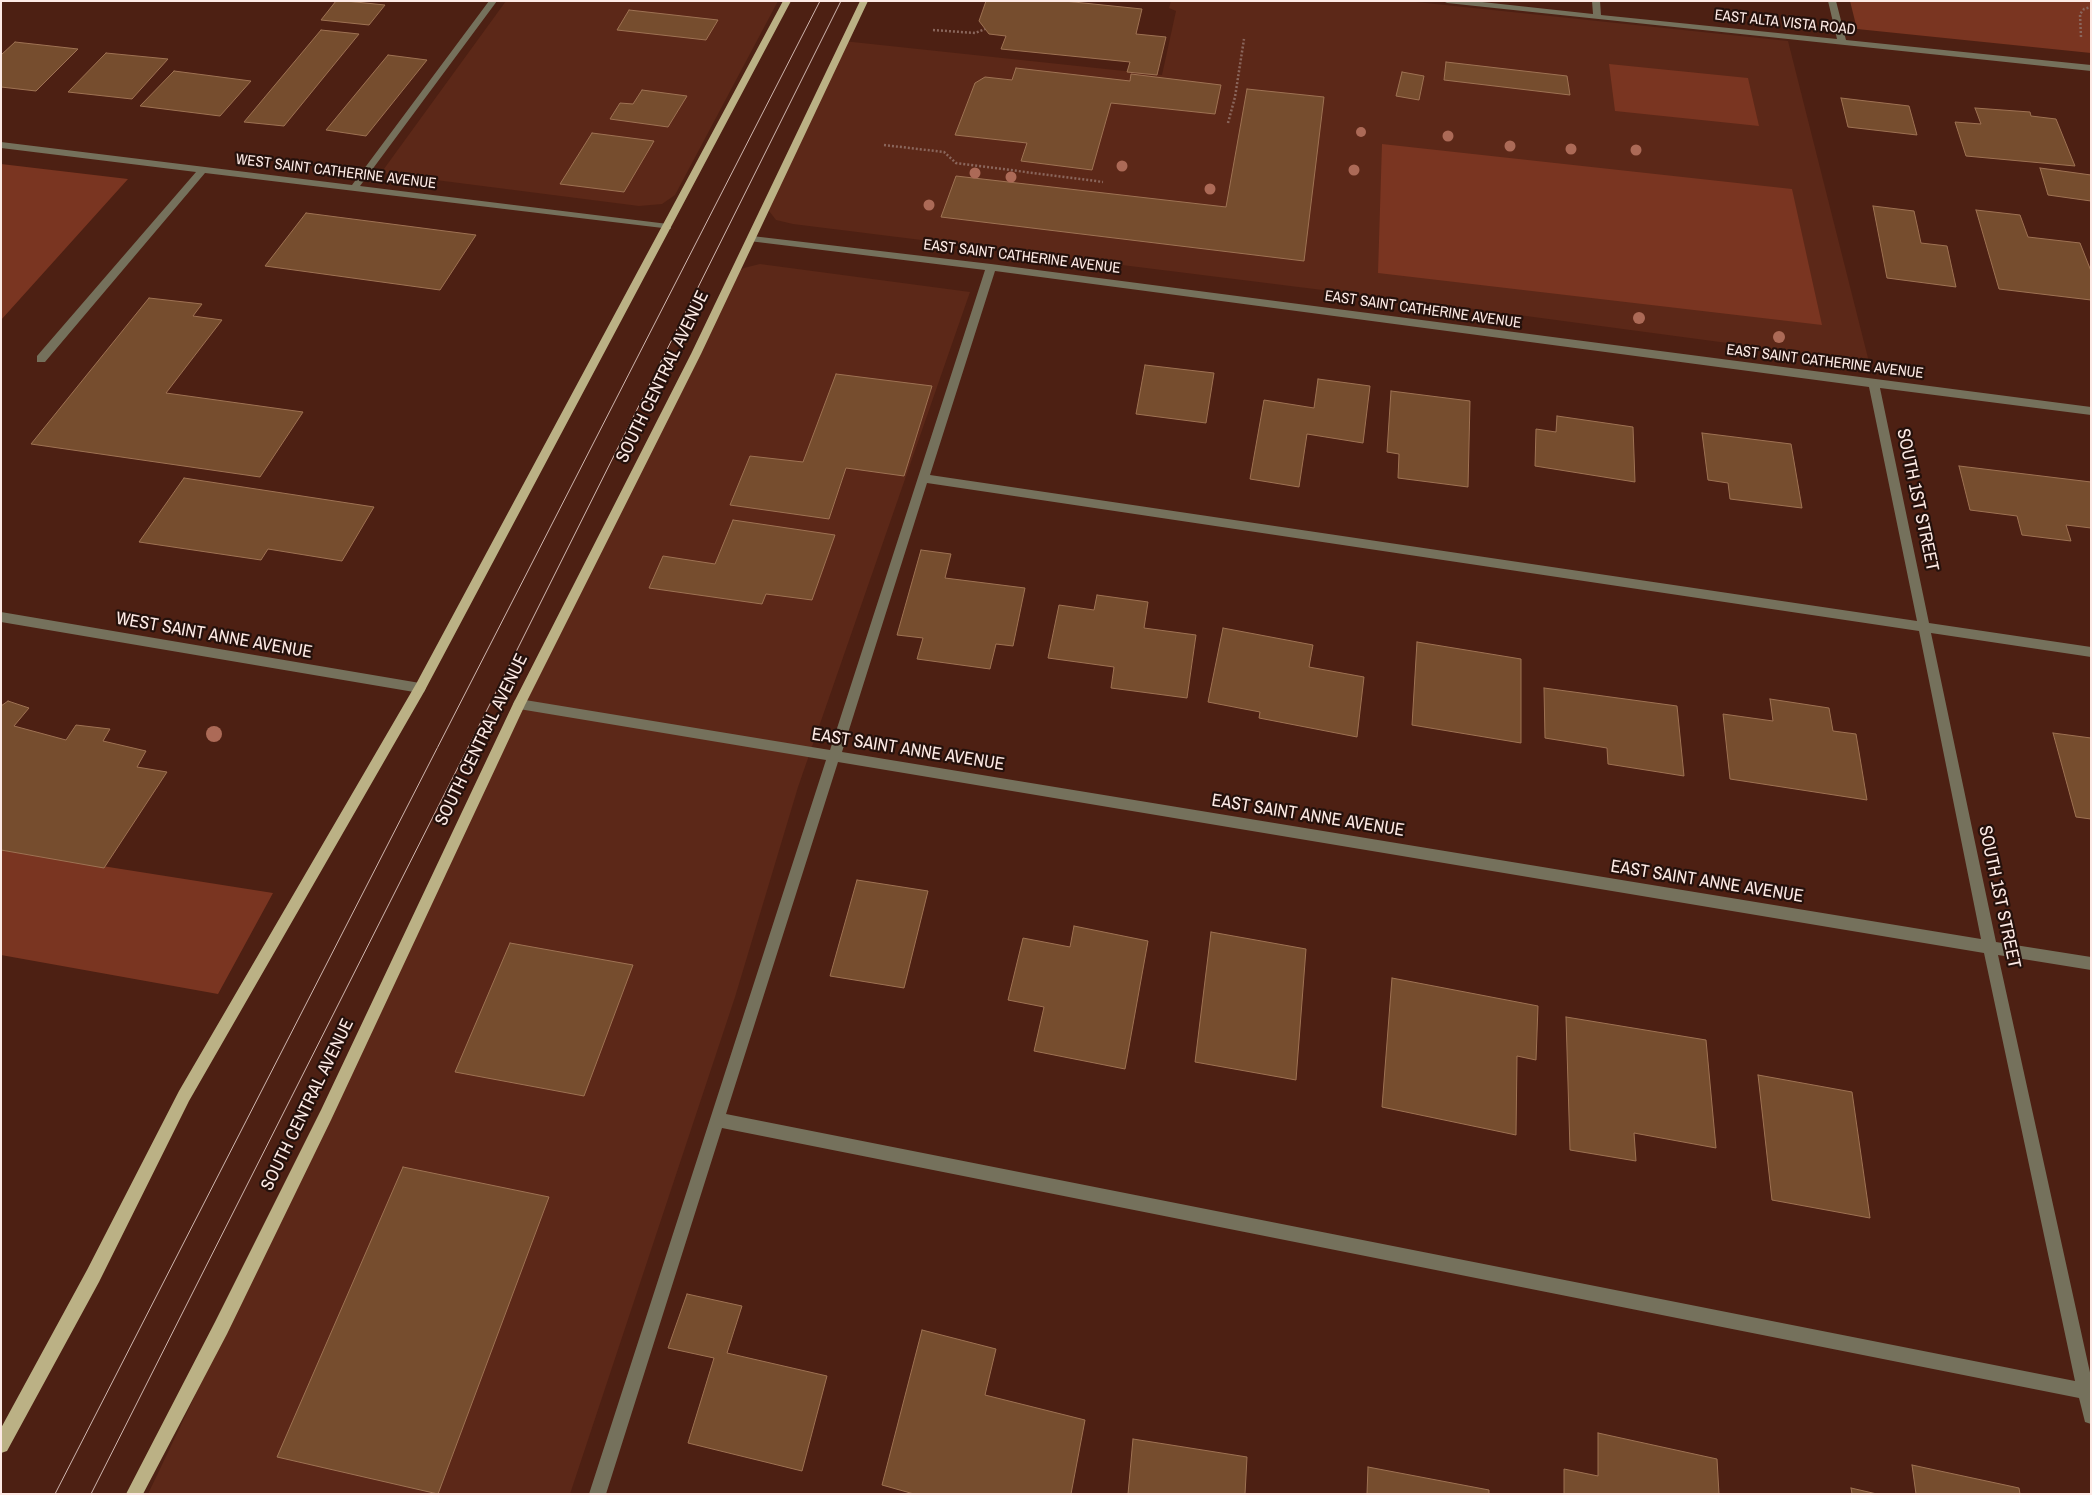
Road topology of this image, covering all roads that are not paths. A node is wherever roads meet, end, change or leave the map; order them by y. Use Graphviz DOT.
graph roads {
  1 [pos="493,1"];
  2 [pos="788,1"];
  3 [pos="864,1"];
  4 [pos="1447,1"];
  5 [pos="1596,1"];
  6 [pos="1832,1"];
  7 [pos="1597,17"];
  8 [pos="1842,42"];
  9 [pos="2091,68"];
  10 [pos="1,145"];
  11 [pos="203,169"];
  12 [pos="355,187"];
  13 [pos="668,227"];
  14 [pos="752,240"];
  15 [pos="991,268"];
  16 [pos="41,359"];
  17 [pos="1874,384"];
  18 [pos="2091,411"];
  19 [pos="923,478"];
  20 [pos="1,616"];
  21 [pos="1924,628"];
  22 [pos="2091,652"];
  23 [pos="420,688"];
  24 [pos="519,704"];
  25 [pos="834,757"];
  26 [pos="1990,948"];
  27 [pos="2091,964"];
  28 [pos="717,1120"];
  29 [pos="2088,1391"];
  30 [pos="2091,1416"];
  31 [pos="1,1445"];
  32 [pos="134,1494"];
  33 [pos="596,1494"];
  1 -- 12 [label="street"];
  2 -- 13 [label="main road"];
  3 -- 14 [label="main road, SOUTH CENTRAL AVENUE"];
  4 -- 7 [label="street, EAST ALTA VISTA ROAD"];
  5 -- 7 [label="street"];
  6 -- 8 [label="street"];
  7 -- 8 [label="street, EAST ALTA VISTA ROAD"];
  8 -- 9 [label="street, EAST ALTA VISTA ROAD"];
  10 -- 11 [label="street, WEST SAINT CATHERINE AVENUE"];
  11 -- 12 [label="street, WEST SAINT CATHERINE AVENUE"];
  11 -- 16 [label="street"];
  12 -- 13 [label="street, WEST SAINT CATHERINE AVENUE"];
  13 -- 23 [label="main road"];
  14 -- 15 [label="street, EAST SAINT CATHERINE AVENUE"];
  14 -- 24 [label="main road, SOUTH CENTRAL AVENUE"];
  15 -- 17 [label="street, EAST SAINT CATHERINE AVENUE"];
  15 -- 19 [label="street"];
  17 -- 18 [label="street, EAST SAINT CATHERINE AVENUE"];
  17 -- 21 [label="street, SOUTH 1ST STREET"];
  19 -- 21 [label="street"];
  19 -- 25 [label="street"];
  20 -- 23 [label="street, WEST SAINT ANNE AVENUE"];
  21 -- 22 [label="street"];
  21 -- 26 [label="street, SOUTH 1ST STREET"];
  23 -- 31 [label="main road"];
  24 -- 25 [label="street, EAST SAINT ANNE AVENUE"];
  24 -- 32 [label="main road, SOUTH CENTRAL AVENUE"];
  25 -- 26 [label="street, EAST SAINT ANNE AVENUE"];
  25 -- 28 [label="street"];
  26 -- 27 [label="street, EAST SAINT ANNE AVENUE"];
  26 -- 29 [label="street, SOUTH 1ST STREET"];
  28 -- 29 [label="street"];
  28 -- 33 [label="street"];
  29 -- 30 [label="street, SOUTH 1ST STREET"];
}
